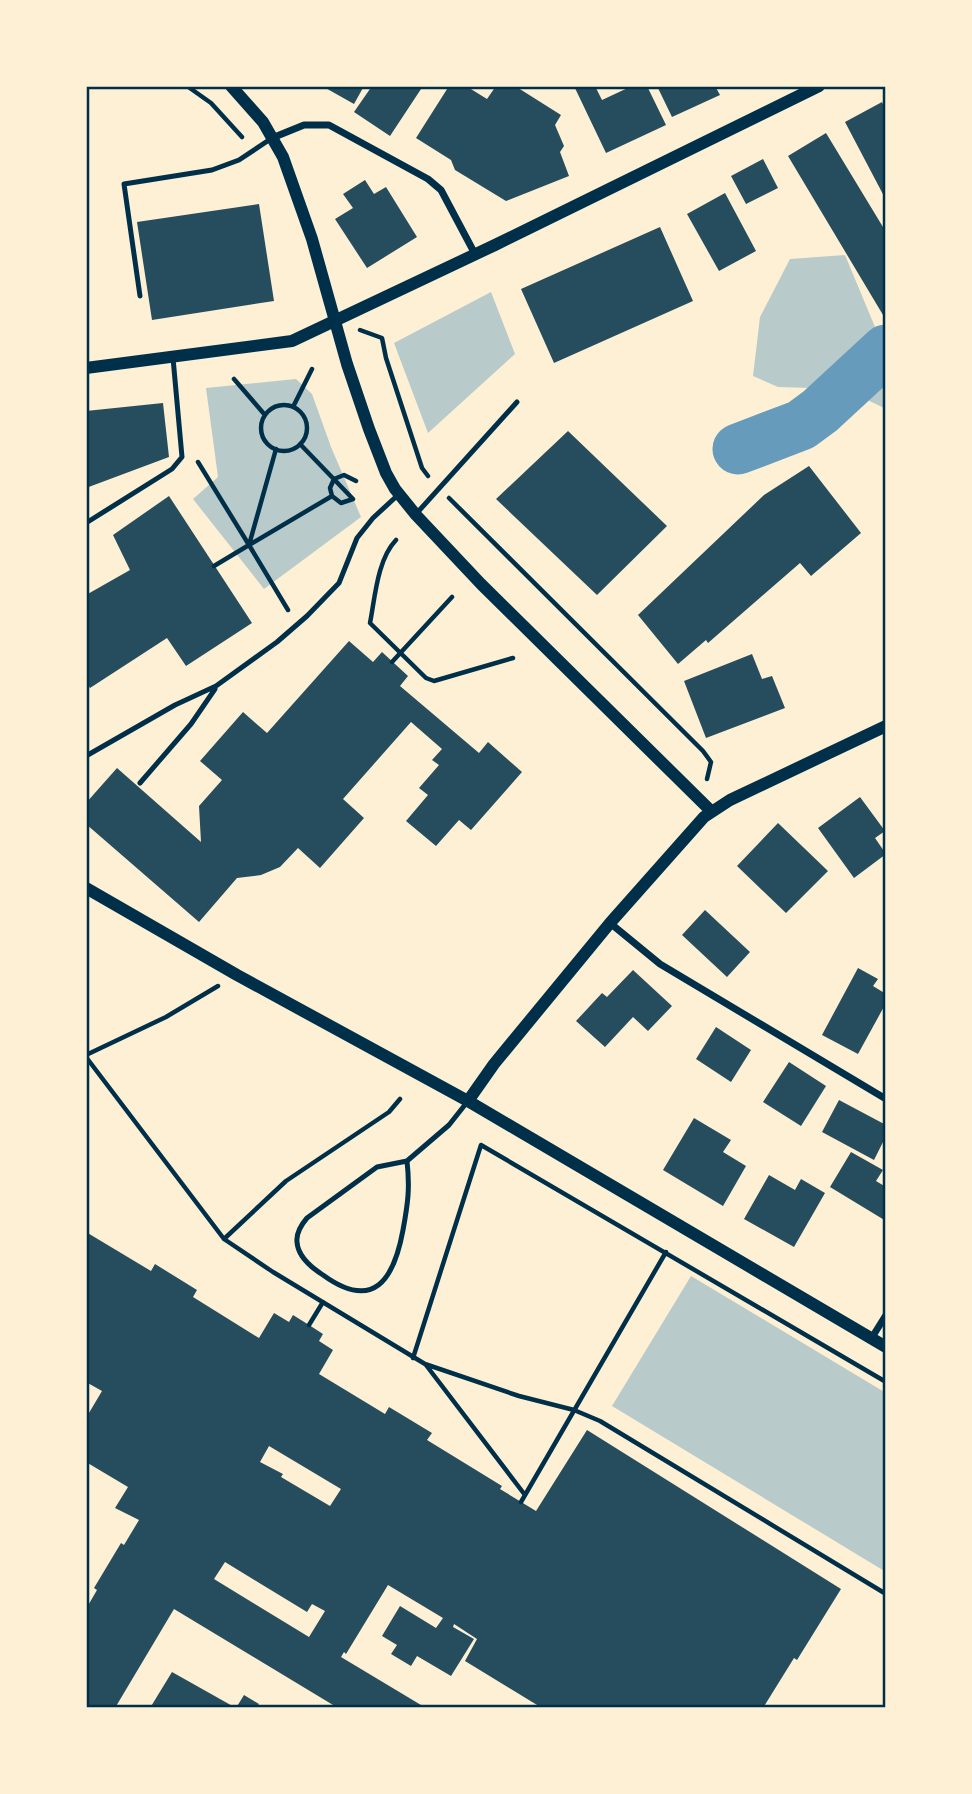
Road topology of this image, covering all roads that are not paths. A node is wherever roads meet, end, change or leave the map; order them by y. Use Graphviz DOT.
graph roads {
  1 [pos="231,86"];
  2 [pos="819,86"];
  3 [pos="272,138"];
  4 [pos="475,254"];
  5 [pos="140,296"];
  6 [pos="336,321"];
  7 [pos="173,357"];
  8 [pos="86,368"];
  9 [pos="517,402"];
  10 [pos="399,494"];
  11 [pos="416,515"];
  12 [pos="86,523"];
  13 [pos="216,686"];
  14 [pos="886,726"];
  15 [pos="86,756"];
  16 [pos="140,783"];
  17 [pos="711,811"];
  18 [pos="86,888"];
  19 [pos="610,923"];
  20 [pos="886,1099"];
  21 [pos="468,1101"];
  22 [pos="407,1161"];
  23 [pos="886,1315"];
  24 [pos="871,1339"];
  25 [pos="886,1348"];
  1 -- 3 [label="street"];
  2 -- 4 [label="street"];
  3 -- 4 [label="street"];
  3 -- 5 [label="lane"];
  3 -- 6 [label="street"];
  4 -- 6 [label="street"];
  6 -- 7 [label="street"];
  6 -- 10 [label="street"];
  7 -- 8 [label="street"];
  7 -- 12 [label="lane"];
  9 -- 11 [label="lane"];
  10 -- 11 [label="street"];
  10 -- 13 [label="lane"];
  11 -- 17 [label="street"];
  13 -- 15 [label="lane"];
  13 -- 16 [label="lane"];
  14 -- 17 [label="street"];
  17 -- 19 [label="street"];
  18 -- 21 [label="street"];
  19 -- 20 [label="street"];
  19 -- 21 [label="street"];
  21 -- 22 [label="lane"];
  21 -- 24 [label="street"];
  22 -- 22 [label="lane"];
  23 -- 24 [label="street"];
  24 -- 25 [label="street"];
}
